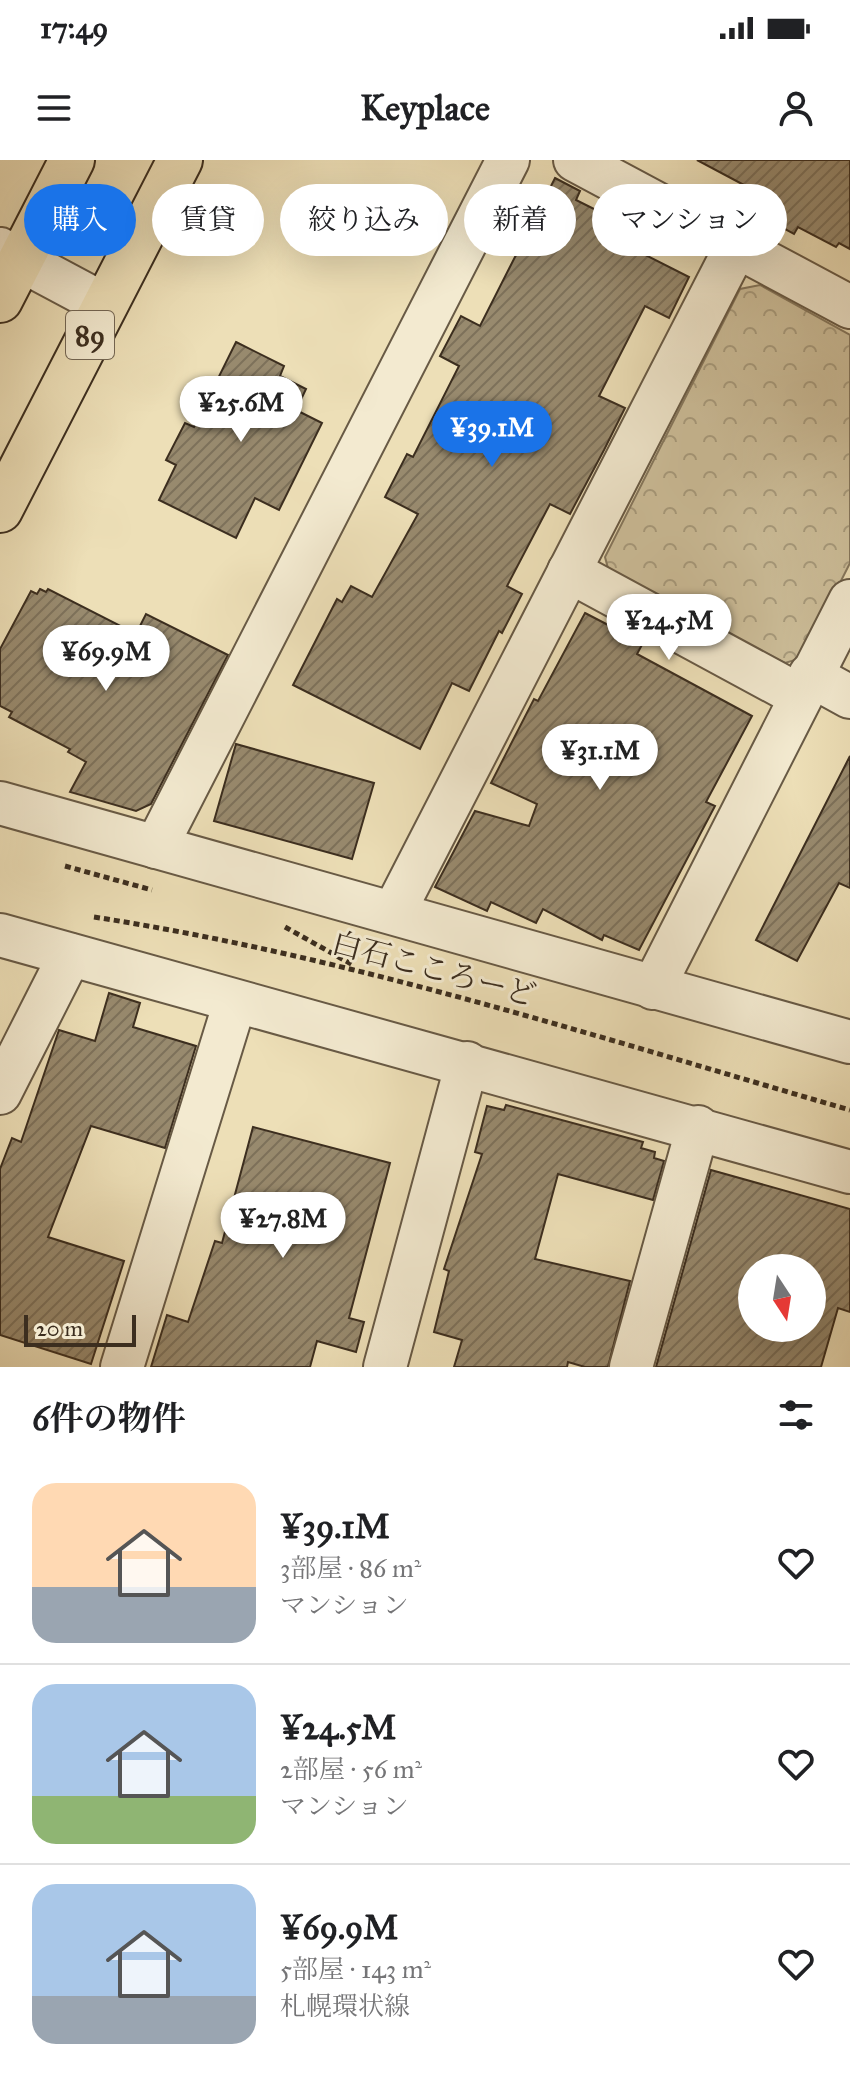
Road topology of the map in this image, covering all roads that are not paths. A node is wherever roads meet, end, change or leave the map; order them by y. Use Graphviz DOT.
graph roads {
  1 [pos="72,160"];
  2 [pos="180,160"];
  3 [pos="508,160"];
  4 [pos="575,160"];
  5 [pos="619,184"];
  6 [pos="10,255"];
  7 [pos="731,256"];
  8 [pos="753,256"];
  9 [pos="0,300"];
  10 [pos="105,305"];
  11 [pos="850,307"];
  12 [pos="0,510"];
  13 [pos="569,571"];
  14 [pos="850,601"];
  15 [pos="805,686"];
  16 [pos="850,697"];
  17 [pos="0,803"];
  18 [pos="156,847"];
  19 [pos="394,912"];
  20 [pos="0,935"];
  21 [pos="70,955"];
  22 [pos="653,988"];
  23 [pos="235,1002"];
  24 [pos="850,1042"];
  25 [pos="467,1063"];
  26 [pos="0,1093"];
  27 [pos="698,1127"];
  28 [pos="850,1172"];
  29 [pos="122,1367"];
  30 [pos="385,1367"];
  31 [pos="631,1367"];
  1 -- 6 [label="main road"];
  2 -- 10 [label="main road, 89"];
  3 -- 18 [label="street"];
  4 -- 5 [label="street"];
  6 -- 9 [label="main road"];
  6 -- 10 [label="street"];
  7 -- 13 [label="street"];
  8 -- 11 [label="street"];
  10 -- 12 [label="main road, 89"];
  13 -- 15 [label="street"];
  13 -- 19 [label="street"];
  14 -- 15 [label="street"];
  15 -- 16 [label="street"];
  15 -- 22 [label="street"];
  17 -- 18 [label="street"];
  18 -- 19 [label="street"];
  19 -- 22 [label="street"];
  20 -- 21 [label="street"];
  21 -- 23 [label="street"];
  21 -- 26 [label="street"];
  22 -- 24 [label="street"];
  23 -- 25 [label="street"];
  23 -- 29 [label="street"];
  25 -- 27 [label="street"];
  25 -- 30 [label="street"];
  27 -- 28 [label="street"];
  27 -- 31 [label="street"];
}
